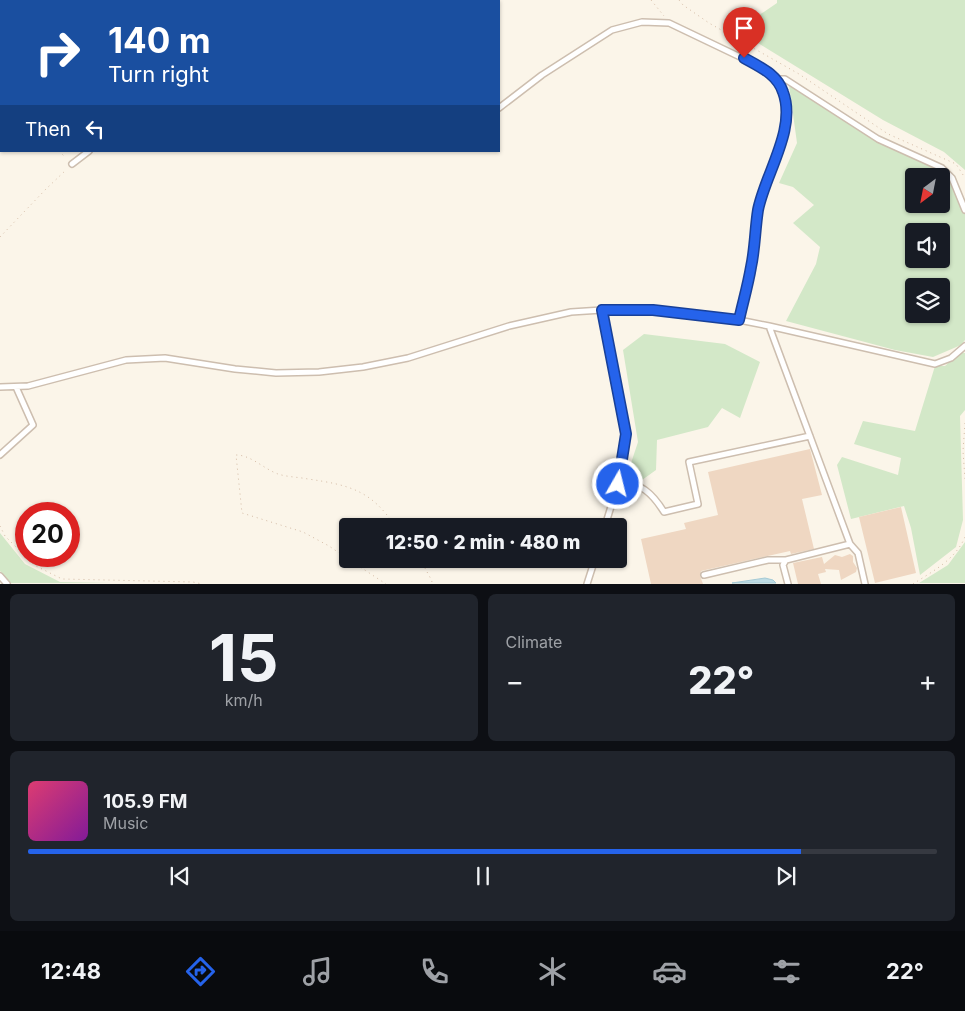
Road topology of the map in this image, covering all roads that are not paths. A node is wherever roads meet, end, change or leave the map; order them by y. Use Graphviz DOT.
graph roads {
  1 [pos="777,79"];
  2 [pos="500,107"];
  3 [pos="88,152"];
  4 [pos="72,164"];
  5 [pos="965,210"];
  6 [pos="602,310"];
  7 [pos="739,320"];
  8 [pos="769,326"];
  9 [pos="965,346"];
  10 [pos="16,386"];
  11 [pos="0,387"];
  12 [pos="810,436"];
  13 [pos="0,455"];
  14 [pos="619,478"];
  15 [pos="607,518"];
  16 [pos="850,544"];
  17 [pos="786,560"];
  18 [pos="592,568"];
  19 [pos="704,575"];
  20 [pos="0,576"];
  21 [pos="7,584"];
  22 [pos="588,584"];
  23 [pos="788,584"];
  24 [pos="865,584"];
  1 -- 2 [label="lane"];
  1 -- 5 [label="lane"];
  1 -- 7 [label="lane"];
  3 -- 4 [label="lane"];
  6 -- 7 [label="lane"];
  6 -- 10 [label="lane"];
  6 -- 14 [label="lane"];
  7 -- 8 [label="lane"];
  8 -- 9 [label="lane"];
  8 -- 12 [label="lane"];
  10 -- 11 [label="lane"];
  10 -- 13 [label="lane"];
  12 -- 14 [label="lane"];
  12 -- 16 [label="lane"];
  14 -- 15 [label="lane"];
  16 -- 17 [label="lane"];
  16 -- 24 [label="lane"];
  17 -- 19 [label="lane"];
  17 -- 23 [label="lane"];
  18 -- 22 [label="lane"];
  20 -- 21 [label="lane"];
}
